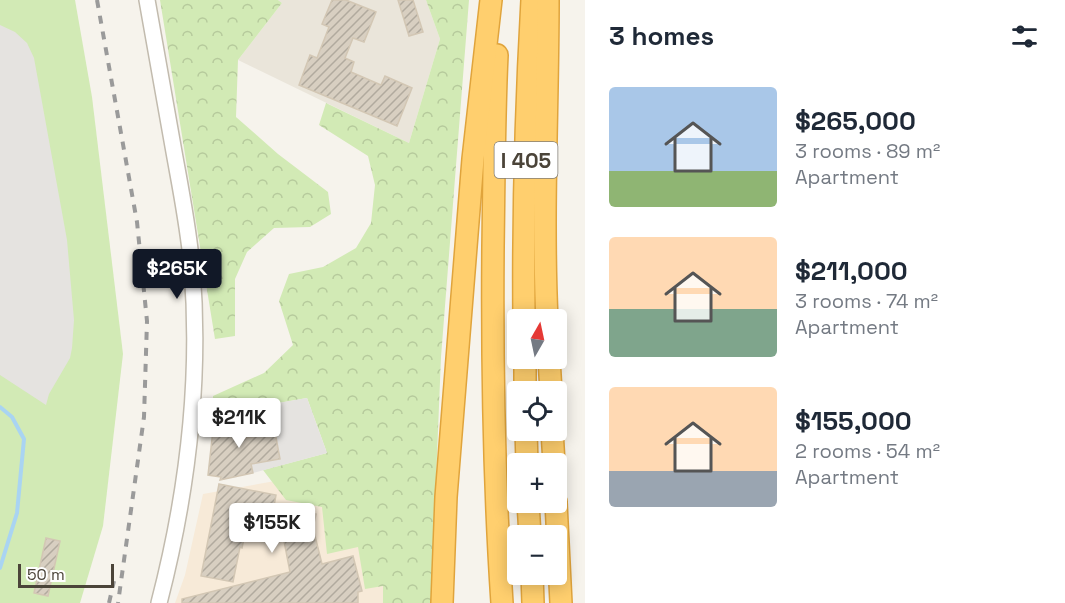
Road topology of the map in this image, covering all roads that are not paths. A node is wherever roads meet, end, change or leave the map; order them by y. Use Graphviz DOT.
graph roads {
  1 [pos="147,0"];
  2 [pos="491,0"];
  3 [pos="501,0"];
  4 [pos="532,0"];
  5 [pos="548,0"];
  6 [pos="524,309"];
  7 [pos="547,309"];
  8 [pos="557,513"];
  9 [pos="532,585"];
  10 [pos="159,603"];
  11 [pos="442,603"];
  12 [pos="502,603"];
  13 [pos="533,603"];
  14 [pos="561,603"];
  1 -- 10 [label="street"];
  2 -- 11 [label="highway"];
  3 -- 12 [label="highway, I 405"];
  4 -- 6 [label="highway, I 405"];
  5 -- 7 [label="highway"];
  8 -- 14 [label="highway"];
  9 -- 13 [label="highway"];
}
